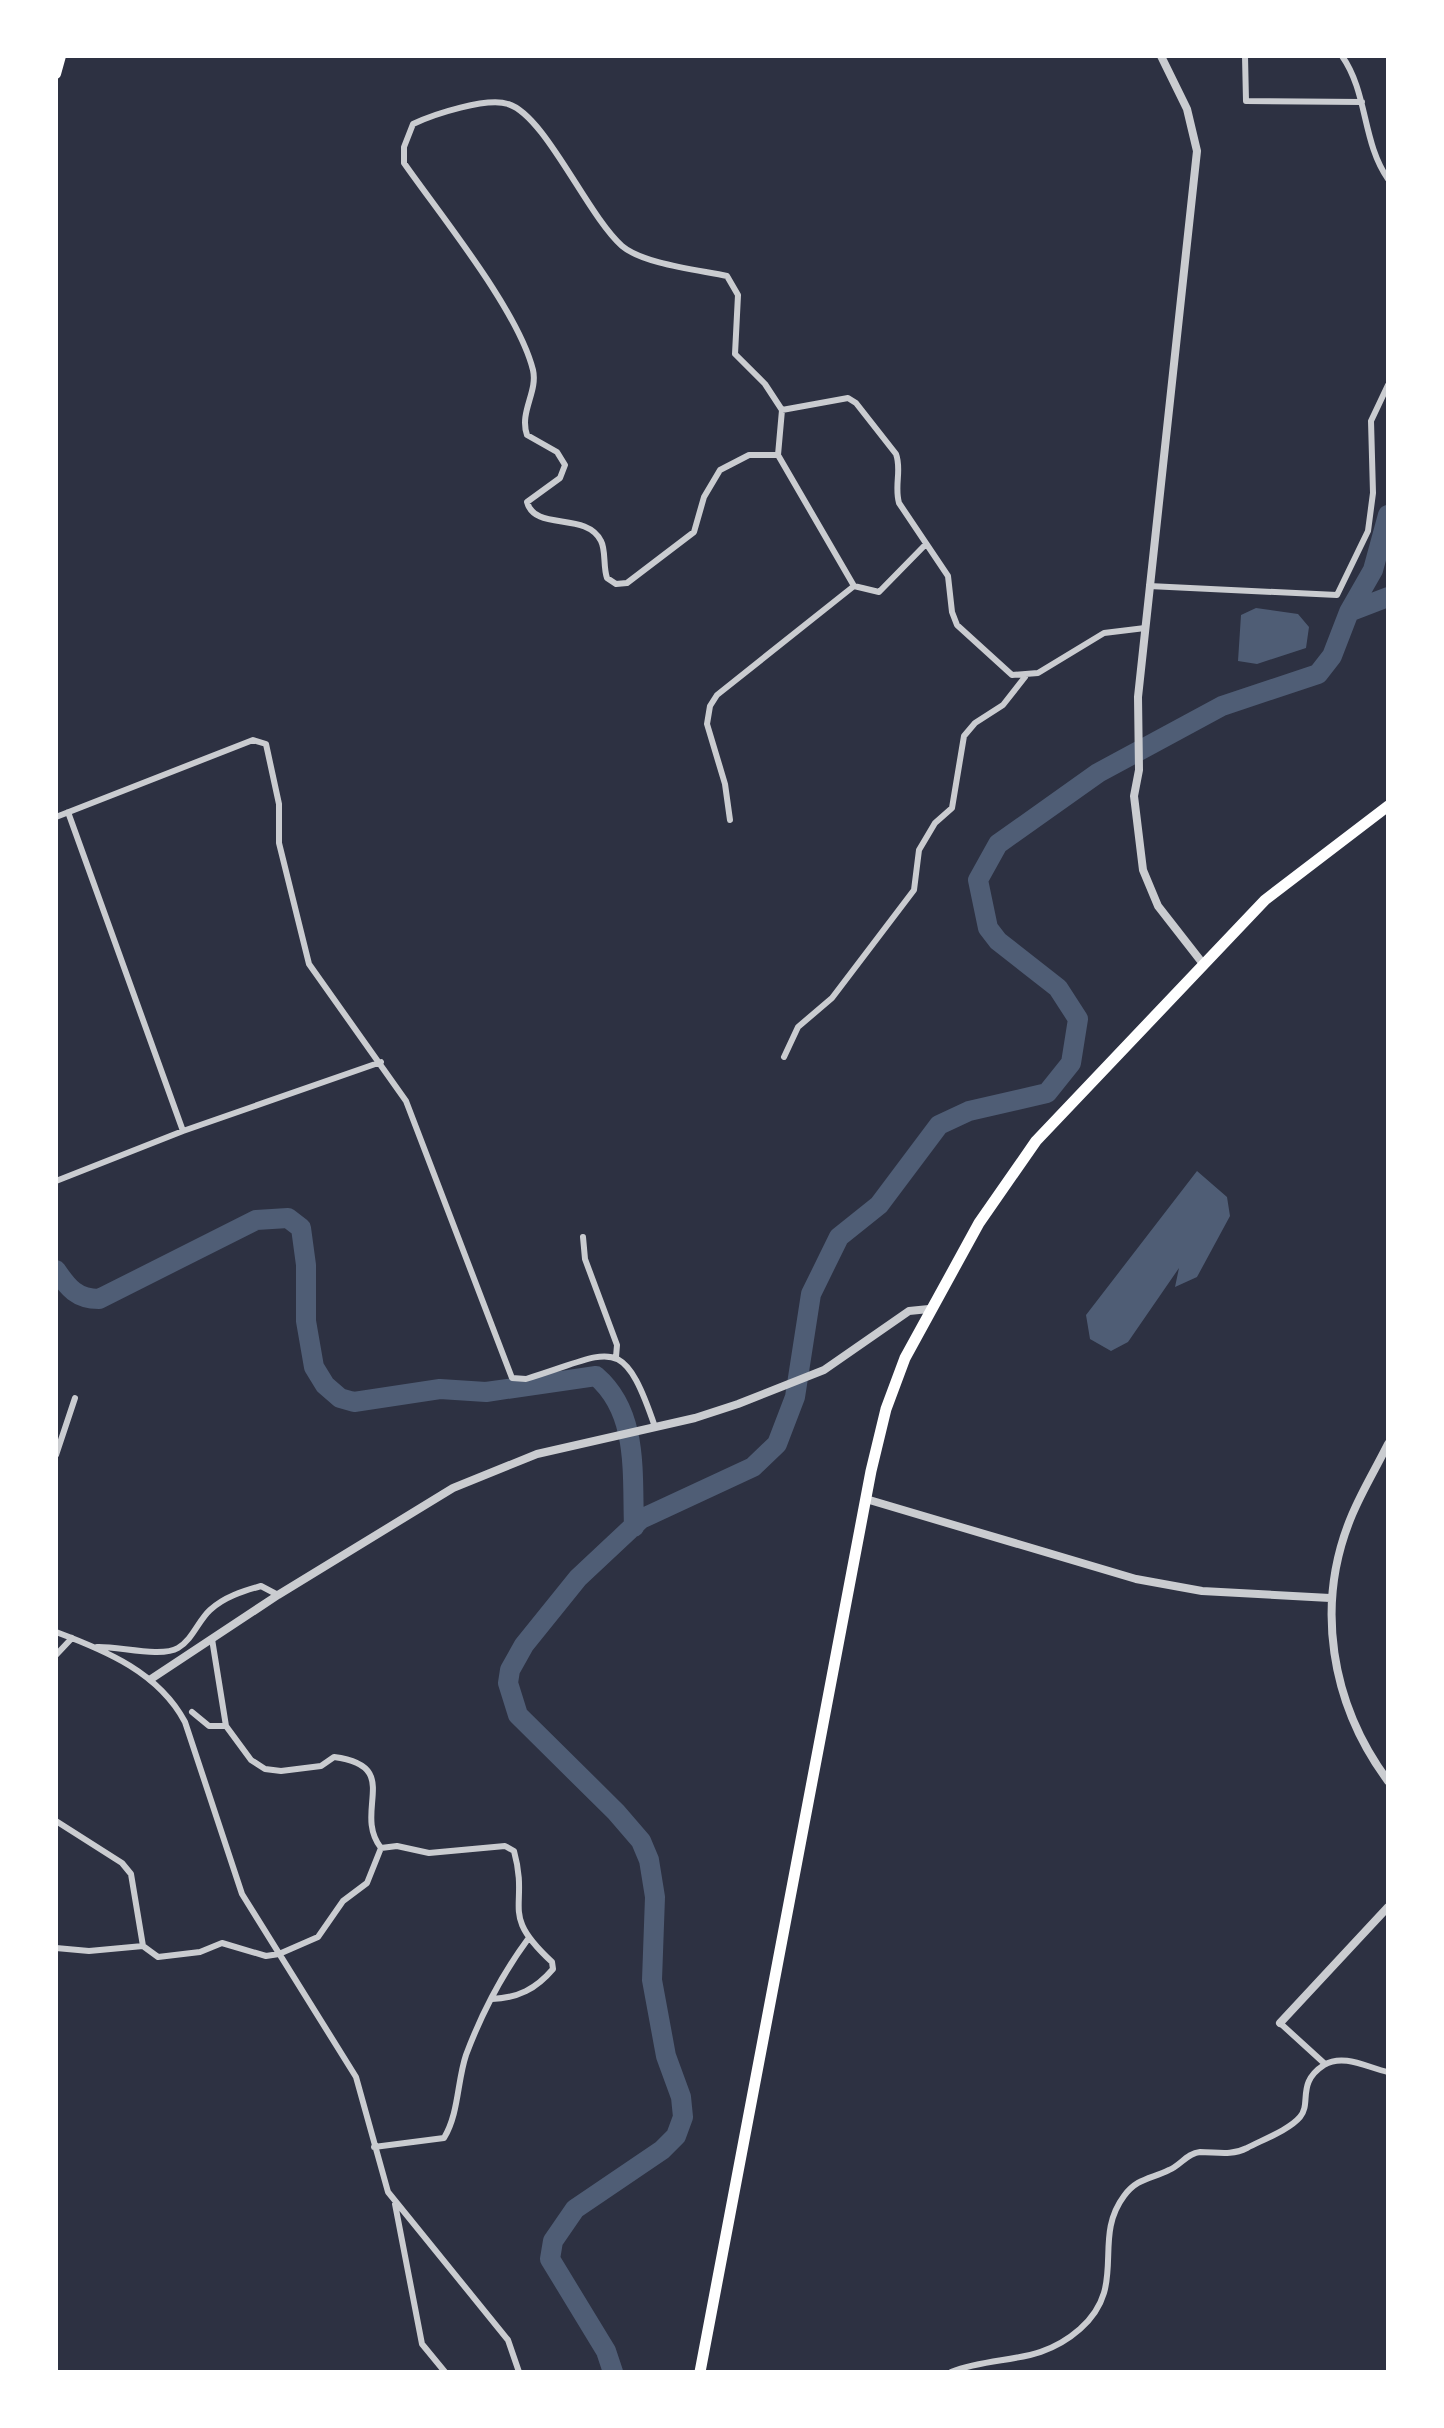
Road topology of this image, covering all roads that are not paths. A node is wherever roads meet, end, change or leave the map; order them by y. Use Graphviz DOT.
graph roads {
  1 [pos="61,56"];
  2 [pos="1161,56"];
  3 [pos="1245,56"];
  4 [pos="1342,56"];
  5 [pos="56,74"];
  6 [pos="1362,102"];
  7 [pos="1388,179"];
  8 [pos="1388,385"];
  9 [pos="782,410"];
  10 [pos="778,455"];
  11 [pos="926,544"];
  12 [pos="854,586"];
  13 [pos="1149,586"];
  14 [pos="1145,628"];
  15 [pos="1025,677"];
  16 [pos="1388,806"];
  17 [pos="68,812"];
  18 [pos="56,817"];
  19 [pos="730,820"];
  20 [pos="1204,965"];
  21 [pos="784,1057"];
  22 [pos="381,1062"];
  23 [pos="183,1131"];
  24 [pos="56,1181"];
  25 [pos="583,1237"];
  26 [pos="929,1309"];
  27 [pos="616,1357"];
  28 [pos="75,1398"];
  29 [pos="655,1427"];
  30 [pos="1388,1444"];
  31 [pos="56,1455"];
  32 [pos="866,1499"];
  33 [pos="278,1595"];
  34 [pos="1330,1598"];
  35 [pos="56,1632"];
  36 [pos="72,1638"];
  37 [pos="212,1639"];
  38 [pos="97,1647"];
  39 [pos="56,1655"];
  40 [pos="151,1679"];
  41 [pos="192,1712"];
  42 [pos="226,1726"];
  43 [pos="1388,1781"];
  44 [pos="56,1821"];
  45 [pos="381,1848"];
  46 [pos="1388,1907"];
  47 [pos="528,1939"];
  48 [pos="143,1946"];
  49 [pos="56,1948"];
  50 [pos="279,1954"];
  51 [pos="492,1999"];
  52 [pos="1280,2023"];
  53 [pos="1325,2064"];
  54 [pos="1388,2072"];
  55 [pos="374,2147"];
  56 [pos="395,2200"];
  57 [pos="445,2372"];
  58 [pos="519,2372"];
  59 [pos="700,2372"];
  60 [pos="951,2372"];
  1 -- 5 [label="main road"];
  2 -- 13 [label="street"];
  3 -- 6 [label="street"];
  4 -- 6 [label="street"];
  6 -- 7 [label="street"];
  8 -- 13 [label="street"];
  9 -- 10 [label="street"];
  9 -- 10 [label="street"];
  9 -- 11 [label="street"];
  10 -- 12 [label="street"];
  11 -- 12 [label="street"];
  11 -- 15 [label="street"];
  12 -- 19 [label="street"];
  13 -- 14 [label="street"];
  14 -- 15 [label="street"];
  14 -- 20 [label="street"];
  15 -- 21 [label="street"];
  16 -- 20 [label="highway"];
  17 -- 18 [label="street"];
  17 -- 22 [label="street"];
  17 -- 23 [label="street"];
  20 -- 26 [label="highway"];
  22 -- 23 [label="street"];
  22 -- 27 [label="street"];
  23 -- 24 [label="street"];
  25 -- 27 [label="street"];
  26 -- 29 [label="street"];
  26 -- 32 [label="highway"];
  27 -- 29 [label="street"];
  28 -- 31 [label="street"];
  29 -- 33 [label="street"];
  30 -- 34 [label="street"];
  32 -- 34 [label="street"];
  32 -- 59 [label="highway"];
  33 -- 37 [label="street"];
  33 -- 38 [label="street"];
  34 -- 43 [label="street"];
  35 -- 36 [label="street"];
  36 -- 38 [label="street"];
  36 -- 39 [label="street"];
  37 -- 40 [label="street"];
  37 -- 42 [label="street"];
  38 -- 40 [label="street"];
  40 -- 50 [label="street"];
  41 -- 42 [label="street"];
  42 -- 45 [label="street"];
  44 -- 48 [label="street"];
  45 -- 47 [label="street"];
  45 -- 50 [label="street"];
  46 -- 52 [label="street"];
  47 -- 51 [label="street"];
  47 -- 51 [label="street"];
  48 -- 49 [label="street"];
  48 -- 50 [label="street"];
  50 -- 55 [label="street"];
  51 -- 55 [label="street"];
  52 -- 53 [label="street"];
  53 -- 54 [label="street"];
  53 -- 60 [label="street"];
  55 -- 56 [label="street"];
  56 -- 57 [label="street"];
  56 -- 58 [label="street"];
}
